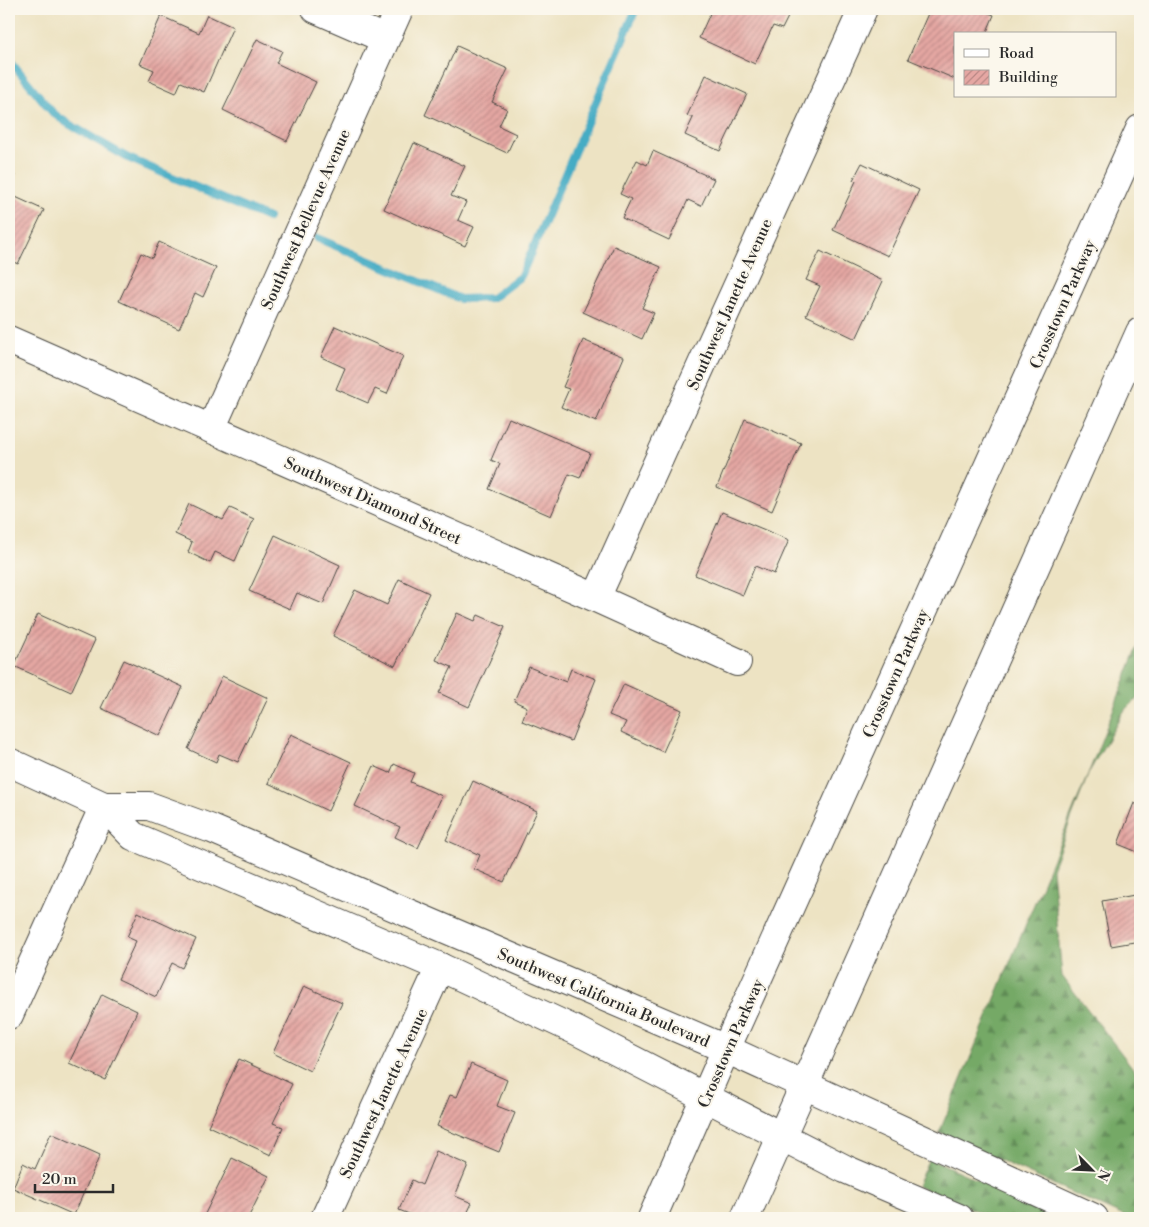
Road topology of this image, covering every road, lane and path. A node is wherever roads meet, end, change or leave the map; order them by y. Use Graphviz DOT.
graph roads {
  1 [pos="316,9"];
  2 [pos="399,9"];
  3 [pos="863,9"];
  4 [pos="385,39"];
  5 [pos="1140,129"];
  6 [pos="1140,332"];
  7 [pos="9,340"];
  8 [pos="211,429"];
  9 [pos="596,598"];
  10 [pos="736,662"];
  11 [pos="9,762"];
  12 [pos="104,806"];
  13 [pos="440,968"];
  14 [pos="9,1016"];
  15 [pos="726,1049"];
  16 [pos="804,1086"];
  17 [pos="706,1096"];
  18 [pos="782,1135"];
  19 [pos="325,1218"];
  20 [pos="652,1218"];
  21 [pos="745,1218"];
  22 [pos="959,1218"];
  23 [pos="1094,1218"];
  1 -- 4 [label="street"];
  2 -- 4 [label="street, Southwest Bellevue Avenue"];
  3 -- 9 [label="street, Southwest Janette Avenue"];
  4 -- 8 [label="street, Southwest Bellevue Avenue"];
  5 -- 15 [label="street, Crosstown Parkway"];
  6 -- 16 [label="street"];
  7 -- 8 [label="street, Southwest Diamond Street"];
  8 -- 9 [label="street, Southwest Diamond Street"];
  9 -- 10 [label="street, Southwest Diamond Street"];
  11 -- 12 [label="street, Southwest California Boulevard"];
  12 -- 13 [label="street, Southwest California Boulevard"];
  12 -- 14 [label="street"];
  12 -- 15 [label="street, Southwest California Boulevard"];
  13 -- 17 [label="street, Southwest California Boulevard"];
  13 -- 19 [label="street, Southwest Janette Avenue"];
  15 -- 16 [label="street, Southwest California Boulevard"];
  15 -- 17 [label="street, Crosstown Parkway"];
  16 -- 18 [label="street"];
  16 -- 23 [label="street, Southwest California Boulevard"];
  17 -- 18 [label="street, Southwest California Boulevard"];
  17 -- 20 [label="street, Crosstown Parkway"];
  18 -- 21 [label="street"];
  18 -- 22 [label="street, Southwest California Boulevard"];
}
